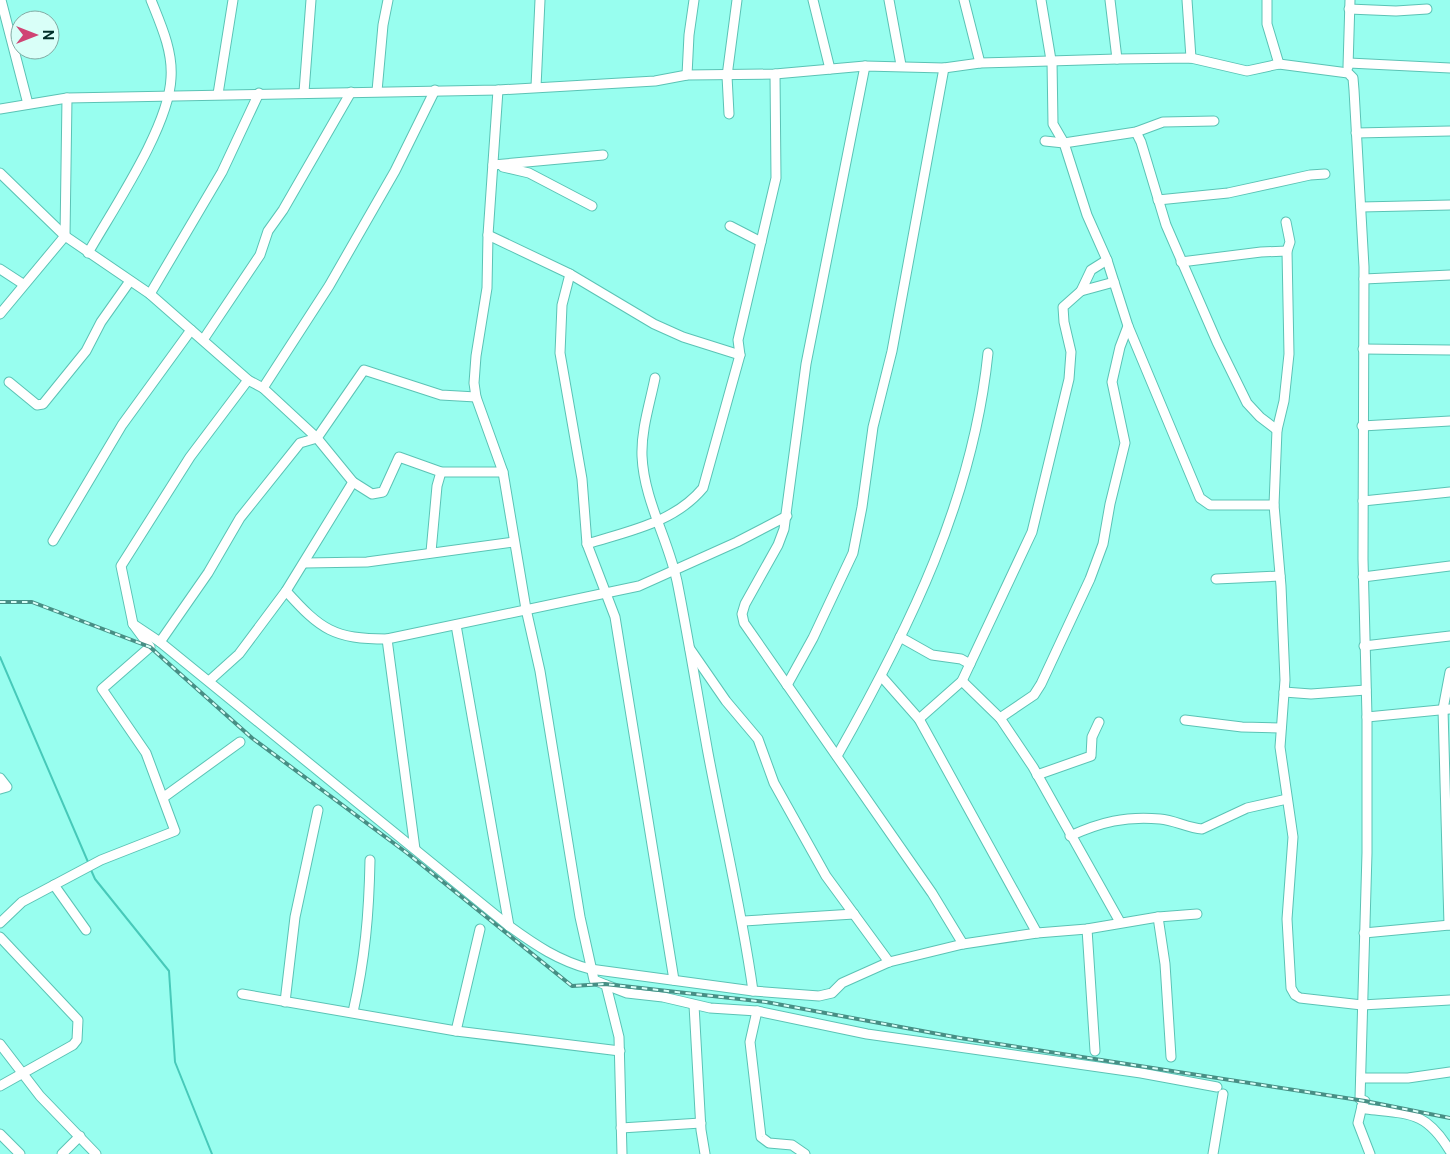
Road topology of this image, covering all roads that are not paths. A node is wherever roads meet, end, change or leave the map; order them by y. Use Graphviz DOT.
graph roads {
  1 [pos="1,0"];
  2 [pos="152,0"];
  3 [pos="234,0"];
  4 [pos="311,0"];
  5 [pos="388,0"];
  6 [pos="540,0"];
  7 [pos="694,0"];
  8 [pos="737,0"];
  9 [pos="812,0"];
  10 [pos="889,0"];
  11 [pos="964,0"];
  12 [pos="1041,0"];
  13 [pos="1110,0"];
  14 [pos="1187,0"];
  15 [pos="1267,0"];
  16 [pos="1350,5"];
  17 [pos="1427,9"];
  18 [pos="1191,58"];
  19 [pos="1116,59"];
  20 [pos="1051,61"];
  21 [pos="980,63"];
  22 [pos="1280,64"];
  23 [pos="901,65"];
  24 [pos="865,66"];
  25 [pos="830,68"];
  26 [pos="944,68"];
  27 [pos="1348,68"];
  28 [pos="1450,68"];
  29 [pos="775,74"];
  30 [pos="687,75"];
  31 [pos="727,76"];
  32 [pos="536,87"];
  33 [pos="435,90"];
  34 [pos="498,90"];
  35 [pos="377,91"];
  36 [pos="304,92"];
  37 [pos="351,92"];
  38 [pos="259,93"];
  39 [pos="218,94"];
  40 [pos="168,95"];
  41 [pos="68,98"];
  42 [pos="28,104"];
  43 [pos="0,109"];
  44 [pos="728,114"];
  45 [pos="1214,121"];
  46 [pos="1450,131"];
  47 [pos="1136,132"];
  48 [pos="1356,133"];
  49 [pos="1046,141"];
  50 [pos="1064,144"];
  51 [pos="603,155"];
  52 [pos="493,165"];
  53 [pos="0,173"];
  54 [pos="1325,174"];
  55 [pos="1158,200"];
  56 [pos="1450,205"];
  57 [pos="592,206"];
  58 [pos="1361,207"];
  59 [pos="1286,222"];
  60 [pos="730,226"];
  61 [pos="66,236"];
  62 [pos="488,236"];
  63 [pos="761,242"];
  64 [pos="1287,252"];
  65 [pos="88,253"];
  66 [pos="1107,260"];
  67 [pos="1181,262"];
  68 [pos="0,269"];
  69 [pos="570,274"];
  70 [pos="1450,275"];
  71 [pos="1364,279"];
  72 [pos="130,281"];
  73 [pos="1114,282"];
  74 [pos="23,284"];
  75 [pos="1081,291"];
  76 [pos="150,294"];
  77 [pos="0,314"];
  78 [pos="1128,326"];
  79 [pos="191,330"];
  80 [pos="203,340"];
  81 [pos="1363,349"];
  82 [pos="1450,350"];
  83 [pos="988,353"];
  84 [pos="740,355"];
  85 [pos="655,378"];
  86 [pos="248,380"];
  87 [pos="9,382"];
  88 [pos="263,388"];
  89 [pos="476,397"];
  90 [pos="1450,421"];
  91 [pos="1362,426"];
  92 [pos="1277,430"];
  93 [pos="317,438"];
  94 [pos="441,472"];
  95 [pos="502,472"];
  96 [pos="353,482"];
  97 [pos="1450,492"];
  98 [pos="1363,501"];
  99 [pos="1274,505"];
  100 [pos="787,516"];
  101 [pos="657,522"];
  102 [pos="53,541"];
  103 [pos="514,542"];
  104 [pos="586,544"];
  105 [pos="431,552"];
  106 [pos="305,564"];
  107 [pos="1450,566"];
  108 [pos="675,569"];
  109 [pos="1280,576"];
  110 [pos="1363,577"];
  111 [pos="1216,579"];
  112 [pos="286,591"];
  113 [pos="604,592"];
  114 [pos="526,609"];
  115 [pos="133,624"];
  116 [pos="456,625"];
  117 [pos="1450,636"];
  118 [pos="900,637"];
  119 [pos="387,638"];
  120 [pos="160,642"];
  121 [pos="1364,646"];
  122 [pos="690,649"];
  123 [pos="970,664"];
  124 [pos="1450,672"];
  125 [pos="882,677"];
  126 [pos="962,681"];
  127 [pos="209,682"];
  128 [pos="787,685"];
  129 [pos="1366,690"];
  130 [pos="1284,692"];
  131 [pos="1447,709"];
  132 [pos="1367,717"];
  133 [pos="1000,718"];
  134 [pos="919,719"];
  135 [pos="1185,720"];
  136 [pos="1099,722"];
  137 [pos="1281,728"];
  138 [pos="240,742"];
  139 [pos="837,756"];
  140 [pos="1037,775"];
  141 [pos="0,778"];
  142 [pos="0,789"];
  143 [pos="164,797"];
  144 [pos="1286,799"];
  145 [pos="318,810"];
  146 [pos="1070,836"];
  147 [pos="415,849"];
  148 [pos="370,860"];
  149 [pos="54,885"];
  150 [pos="854,914"];
  151 [pos="1197,914"];
  152 [pos="1158,916"];
  153 [pos="744,921"];
  154 [pos="1120,922"];
  155 [pos="0,923"];
  156 [pos="1449,925"];
  157 [pos="509,926"];
  158 [pos="480,929"];
  159 [pos="1086,929"];
  160 [pos="86,930"];
  161 [pos="1037,932"];
  162 [pos="1364,932"];
  163 [pos="0,937"];
  164 [pos="963,944"];
  165 [pos="889,962"];
  166 [pos="590,969"];
  167 [pos="674,980"];
  168 [pos="606,985"];
  169 [pos="753,991"];
  170 [pos="242,994"];
  171 [pos="1450,1000"];
  172 [pos="285,1002"];
  173 [pos="694,1005"];
  174 [pos="1362,1005"];
  175 [pos="756,1011"];
  176 [pos="353,1012"];
  177 [pos="456,1032"];
  178 [pos="0,1044"];
  179 [pos="620,1051"];
  180 [pos="1094,1051"];
  181 [pos="1171,1057"];
  182 [pos="1450,1072"];
  183 [pos="24,1073"];
  184 [pos="1361,1078"];
  185 [pos="0,1086"];
  186 [pos="1362,1106"];
  187 [pos="701,1123"];
  188 [pos="621,1128"];
  189 [pos="0,1134"];
  190 [pos="80,1136"];
  191 [pos="1450,1151"];
  192 [pos="20,1154"];
  193 [pos="62,1154"];
  194 [pos="96,1154"];
  195 [pos="622,1154"];
  196 [pos="705,1154"];
  197 [pos="805,1154"];
  198 [pos="1213,1154"];
  199 [pos="1370,1154"];
  1 -- 42 [label="street"];
  2 -- 40 [label="street"];
  3 -- 39 [label="street"];
  4 -- 36 [label="street"];
  5 -- 35 [label="street"];
  6 -- 32 [label="street"];
  7 -- 30 [label="street"];
  8 -- 31 [label="street"];
  9 -- 25 [label="street"];
  10 -- 23 [label="street"];
  11 -- 21 [label="street"];
  12 -- 20 [label="street"];
  13 -- 19 [label="street"];
  14 -- 18 [label="street"];
  15 -- 22 [label="street"];
  16 -- 17 [label="street"];
  16 -- 27 [label="street"];
  18 -- 19 [label="street"];
  18 -- 22 [label="street"];
  19 -- 20 [label="street"];
  20 -- 21 [label="street"];
  20 -- 50 [label="street"];
  21 -- 26 [label="street"];
  22 -- 27 [label="street"];
  23 -- 24 [label="street"];
  23 -- 26 [label="street"];
  24 -- 25 [label="street"];
  24 -- 100 [label="street"];
  25 -- 29 [label="street"];
  26 -- 128 [label="street"];
  27 -- 28 [label="street"];
  27 -- 48 [label="street"];
  29 -- 31 [label="street"];
  29 -- 63 [label="street"];
  30 -- 31 [label="street"];
  30 -- 32 [label="street"];
  31 -- 44 [label="street"];
  32 -- 34 [label="street"];
  33 -- 34 [label="street"];
  33 -- 35 [label="street"];
  33 -- 88 [label="street"];
  34 -- 52 [label="street"];
  35 -- 37 [label="street"];
  36 -- 37 [label="street"];
  36 -- 38 [label="street"];
  37 -- 80 [label="street"];
  38 -- 39 [label="street"];
  38 -- 76 [label="street"];
  39 -- 40 [label="street"];
  40 -- 41 [label="street"];
  40 -- 65 [label="street"];
  41 -- 42 [label="street"];
  41 -- 61 [label="street"];
  42 -- 43 [label="street"];
  45 -- 47 [label="street"];
  46 -- 48 [label="street"];
  47 -- 50 [label="street"];
  47 -- 55 [label="street"];
  48 -- 58 [label="street"];
  49 -- 50 [label="street"];
  50 -- 66 [label="street"];
  51 -- 52 [label="street"];
  52 -- 57 [label="street"];
  52 -- 62 [label="street"];
  53 -- 61 [label="street"];
  54 -- 55 [label="street"];
  55 -- 67 [label="street"];
  56 -- 58 [label="street"];
  58 -- 71 [label="street"];
  59 -- 64 [label="street"];
  60 -- 63 [label="street"];
  61 -- 65 [label="street"];
  61 -- 74 [label="street"];
  62 -- 69 [label="street"];
  62 -- 89 [label="street"];
  63 -- 84 [label="street"];
  64 -- 67 [label="street"];
  64 -- 92 [label="street"];
  65 -- 72 [label="street"];
  66 -- 73 [label="street"];
  66 -- 75 [label="street"];
  67 -- 92 [label="street"];
  68 -- 74 [label="street"];
  69 -- 84 [label="street"];
  69 -- 104 [label="street"];
  70 -- 71 [label="street"];
  71 -- 81 [label="street"];
  72 -- 76 [label="street"];
  72 -- 87 [label="street"];
  73 -- 75 [label="street"];
  73 -- 78 [label="street"];
  74 -- 77 [label="street"];
  75 -- 123 [label="street"];
  76 -- 79 [label="street"];
  78 -- 99 [label="street"];
  78 -- 133 [label="street"];
  79 -- 80 [label="street"];
  79 -- 102 [label="street"];
  80 -- 86 [label="street"];
  81 -- 82 [label="street"];
  81 -- 91 [label="street"];
  83 -- 118 [label="street"];
  84 -- 101 [label="street"];
  85 -- 101 [label="street"];
  86 -- 88 [label="street"];
  86 -- 115 [label="street"];
  88 -- 93 [label="street"];
  89 -- 93 [label="street"];
  89 -- 95 [label="street"];
  90 -- 91 [label="street"];
  91 -- 98 [label="street"];
  92 -- 99 [label="street"];
  93 -- 96 [label="street"];
  93 -- 120 [label="street"];
  94 -- 95 [label="street"];
  94 -- 96 [label="street"];
  94 -- 105 [label="street"];
  95 -- 103 [label="street"];
  96 -- 106 [label="street"];
  97 -- 98 [label="street"];
  98 -- 110 [label="street"];
  99 -- 109 [label="street"];
  100 -- 108 [label="street"];
  100 -- 128 [label="street"];
  101 -- 104 [label="street"];
  101 -- 108 [label="street"];
  103 -- 105 [label="street"];
  103 -- 114 [label="street"];
  104 -- 113 [label="street"];
  105 -- 106 [label="street"];
  106 -- 112 [label="street"];
  107 -- 110 [label="street"];
  108 -- 113 [label="street"];
  108 -- 122 [label="street"];
  109 -- 111 [label="street"];
  109 -- 130 [label="street"];
  110 -- 121 [label="street"];
  112 -- 119 [label="street"];
  112 -- 127 [label="street"];
  113 -- 114 [label="street"];
  113 -- 167 [label="street"];
  114 -- 116 [label="street"];
  114 -- 166 [label="street"];
  115 -- 120 [label="street"];
  115 -- 143 [label="street"];
  116 -- 119 [label="street"];
  116 -- 157 [label="street"];
  117 -- 121 [label="street"];
  118 -- 123 [label="street"];
  118 -- 125 [label="street"];
  119 -- 147 [label="street"];
  120 -- 127 [label="street"];
  121 -- 129 [label="street"];
  122 -- 150 [label="street"];
  122 -- 153 [label="street"];
  123 -- 126 [label="street"];
  124 -- 131 [label="street"];
  125 -- 134 [label="street"];
  125 -- 139 [label="street"];
  126 -- 133 [label="street"];
  126 -- 134 [label="street"];
  127 -- 147 [label="street"];
  128 -- 139 [label="street"];
  129 -- 130 [label="street"];
  129 -- 132 [label="street"];
  130 -- 137 [label="street"];
  131 -- 132 [label="street"];
  131 -- 156 [label="street"];
  132 -- 162 [label="street"];
  133 -- 140 [label="street"];
  134 -- 161 [label="street"];
  135 -- 137 [label="street"];
  136 -- 140 [label="street"];
  137 -- 144 [label="street"];
  138 -- 143 [label="street"];
  139 -- 164 [label="street"];
  140 -- 146 [label="street"];
  141 -- 142 [label="street"];
  143 -- 149 [label="street"];
  144 -- 146 [label="street"];
  144 -- 174 [label="street"];
  145 -- 172 [label="street"];
  146 -- 154 [label="street"];
  147 -- 157 [label="street"];
  148 -- 176 [label="street"];
  149 -- 155 [label="street"];
  149 -- 160 [label="street"];
  150 -- 153 [label="street"];
  150 -- 165 [label="street"];
  151 -- 152 [label="street"];
  152 -- 154 [label="street"];
  152 -- 181 [label="street"];
  153 -- 169 [label="street"];
  154 -- 159 [label="street"];
  156 -- 162 [label="street"];
  157 -- 166 [label="street"];
  158 -- 177 [label="street"];
  159 -- 161 [label="street"];
  159 -- 180 [label="street"];
  161 -- 164 [label="street"];
  162 -- 174 [label="street"];
  163 -- 183 [label="street"];
  164 -- 165 [label="street"];
  165 -- 169 [label="street"];
  166 -- 167 [label="street"];
  166 -- 168 [label="street"];
  167 -- 169 [label="street"];
  168 -- 173 [label="street"];
  168 -- 179 [label="street"];
  170 -- 172 [label="street"];
  171 -- 174 [label="street"];
  172 -- 176 [label="street"];
  173 -- 175 [label="street"];
  173 -- 187 [label="street"];
  174 -- 184 [label="street"];
  175 -- 197 [label="street"];
  175 -- 198 [label="street"];
  176 -- 177 [label="street"];
  177 -- 179 [label="street"];
  178 -- 183 [label="street"];
  179 -- 188 [label="street"];
  182 -- 184 [label="street"];
  183 -- 185 [label="street"];
  183 -- 190 [label="street"];
  184 -- 186 [label="street"];
  186 -- 191 [label="street"];
  186 -- 199 [label="street"];
  187 -- 188 [label="street"];
  187 -- 196 [label="street"];
  188 -- 195 [label="street"];
  189 -- 192 [label="street"];
  190 -- 193 [label="street"];
  190 -- 194 [label="street"];
}
